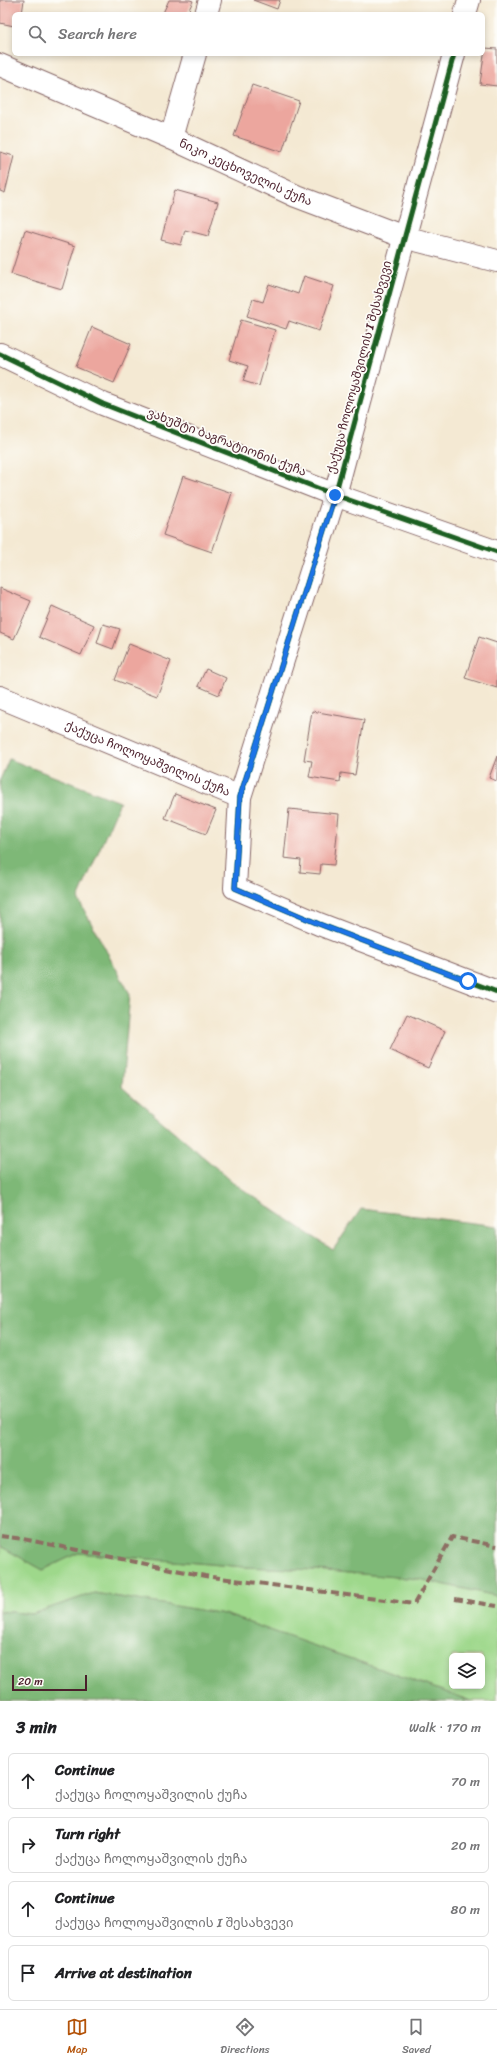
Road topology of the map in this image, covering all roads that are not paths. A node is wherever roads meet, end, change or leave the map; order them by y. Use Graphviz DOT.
graph roads {
  1 [pos="210,0"];
  2 [pos="469,0"];
  3 [pos="207,12"];
  4 [pos="466,12"];
  5 [pos="194,56"];
  6 [pos="453,56"];
  7 [pos="0,66"];
  8 [pos="171,138"];
  9 [pos="404,237"];
  10 [pos="497,261"];
  11 [pos="0,354"];
  12 [pos="335,495"];
  13 [pos="497,552"];
  14 [pos="0,697"];
  15 [pos="240,797"];
  16 [pos="497,992"];
  1 -- 3 [label="street"];
  2 -- 4 [label="street"];
  5 -- 8 [label="street"];
  6 -- 9 [label="street, ქაქუცა ჩოლოყაშვილის I შესახვევი"];
  7 -- 8 [label="street, ნიკო კეცხოველის ქუჩა"];
  8 -- 9 [label="street, ნიკო კეცხოველის ქუჩა"];
  9 -- 10 [label="street, ნიკო კეცხოველის ქუჩა"];
  9 -- 12 [label="street, ქაქუცა ჩოლოყაშვილის I შესახვევი"];
  11 -- 12 [label="street, ვახუშტი ბაგრატიონის ქუჩა"];
  12 -- 13 [label="street, ვახუშტი ბაგრატიონის ქუჩა"];
  12 -- 15 [label="street, ქაქუცა ჩოლოყაშვილის I შესახვევი"];
  14 -- 15 [label="street, ქაქუცა ჩოლოყაშვილის ქუჩა"];
  15 -- 16 [label="street, ქაქუცა ჩოლოყაშვილის ქუჩა"];
}
